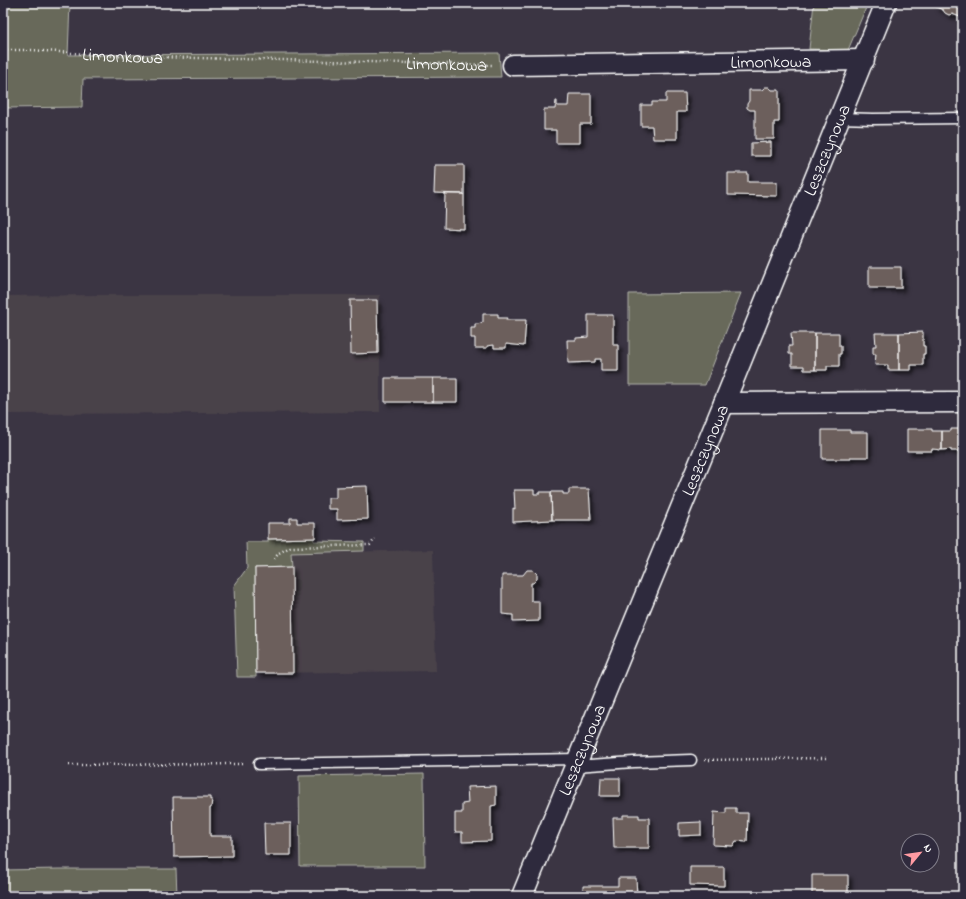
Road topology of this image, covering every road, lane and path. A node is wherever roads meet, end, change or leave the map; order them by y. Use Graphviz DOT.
graph roads {
  1 [pos="886,3"];
  2 [pos="3,50"];
  3 [pos="864,60"];
  4 [pos="512,65"];
  5 [pos="839,118"];
  6 [pos="963,118"];
  7 [pos="963,402"];
  8 [pos="724,403"];
  9 [pos="375,539"];
  10 [pos="274,559"];
  11 [pos="828,758"];
  12 [pos="691,760"];
  13 [pos="576,762"];
  14 [pos="259,764"];
  15 [pos="69,765"];
  16 [pos="522,896"];
  1 -- 3 [label="street, Leszczynowa"];
  2 -- 4 [label="path, Limonkowa"];
  3 -- 4 [label="street, Limonkowa"];
  3 -- 5 [label="street, Leszczynowa"];
  5 -- 6 [label="lane"];
  5 -- 8 [label="street, Leszczynowa"];
  7 -- 8 [label="street"];
  8 -- 13 [label="street, Leszczynowa"];
  9 -- 10 [label="path"];
  11 -- 12 [label="path"];
  12 -- 13 [label="lane"];
  13 -- 14 [label="lane"];
  13 -- 16 [label="street, Leszczynowa"];
  14 -- 15 [label="path"];
}
